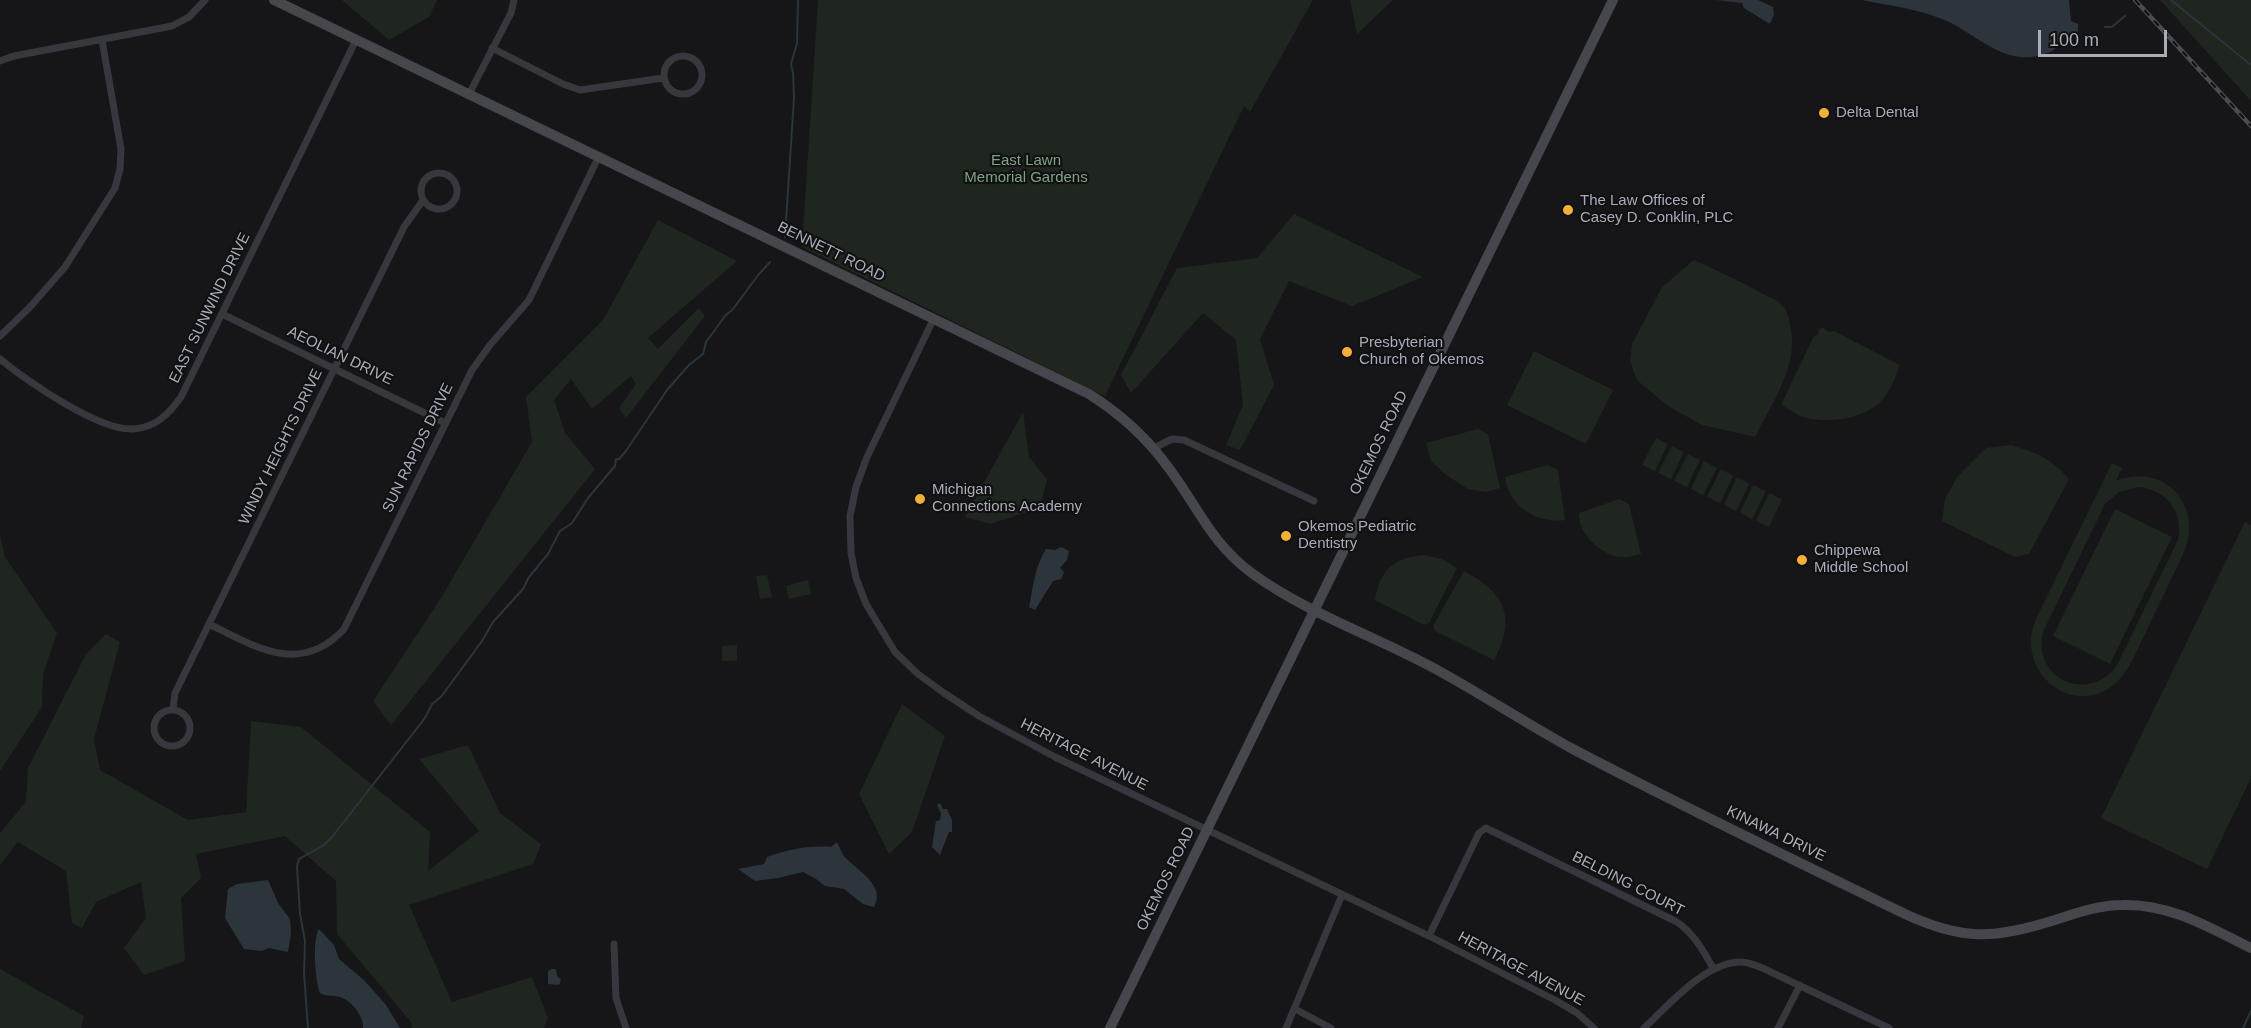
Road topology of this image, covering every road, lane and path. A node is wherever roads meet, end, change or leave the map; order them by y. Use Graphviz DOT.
graph roads {
  1 [pos="205,0"];
  2 [pos="274,0"];
  3 [pos="514,0"];
  4 [pos="1613,0"];
  5 [pos="102,40"];
  6 [pos="356,40"];
  7 [pos="492,48"];
  8 [pos="0,61"];
  9 [pos="663,78"];
  10 [pos="469,94"];
  11 [pos="599,156"];
  12 [pos="423,200"];
  13 [pos="222,314"];
  14 [pos="934,318"];
  15 [pos="0,336"];
  16 [pos="0,359"];
  17 [pos="334,369"];
  18 [pos="445,423"];
  19 [pos="1154,448"];
  20 [pos="1314,501"];
  21 [pos="1314,609"];
  22 [pos="209,624"];
  23 [pos="173,710"];
  24 [pos="1207,830"];
  25 [pos="1342,895"];
  26 [pos="1429,936"];
  27 [pos="614,944"];
  28 [pos="2251,948"];
  29 [pos="1713,968"];
  30 [pos="1800,985"];
  31 [pos="1295,1009"];
  32 [pos="626,1028"];
  33 [pos="1110,1028"];
  34 [pos="1287,1028"];
  35 [pos="1331,1028"];
  36 [pos="1594,1028"];
  37 [pos="1644,1028"];
  38 [pos="1778,1028"];
  39 [pos="1889,1028"];
  1 -- 5 [label="street"];
  2 -- 6 [label="street, BENNETT ROAD"];
  3 -- 7 [label="street"];
  4 -- 21 [label="street, OKEMOS ROAD"];
  5 -- 8 [label="street"];
  5 -- 15 [label="street"];
  6 -- 10 [label="street, BENNETT ROAD"];
  6 -- 13 [label="street, EAST SUNWIND DRIVE"];
  7 -- 9 [label="street"];
  7 -- 10 [label="street"];
  9 -- 9 [label="street"];
  10 -- 11 [label="street, BENNETT ROAD"];
  11 -- 14 [label="street, BENNETT ROAD"];
  11 -- 18 [label="street, SUN RAPIDS DRIVE"];
  12 -- 12 [label="street, WINDY HEIGHTS DRIVE"];
  12 -- 17 [label="street, WINDY HEIGHTS DRIVE"];
  13 -- 16 [label="street, EAST SUNWIND DRIVE"];
  13 -- 17 [label="street, AEOLIAN DRIVE"];
  14 -- 19 [label="street, BENNETT ROAD"];
  14 -- 24 [label="street, HERITAGE AVENUE"];
  17 -- 18 [label="street, AEOLIAN DRIVE"];
  17 -- 22 [label="street, WINDY HEIGHTS DRIVE"];
  18 -- 22 [label="street, SUN RAPIDS DRIVE"];
  19 -- 20 [label="street"];
  19 -- 21 [label="street, BENNETT ROAD"];
  21 -- 24 [label="street, OKEMOS ROAD"];
  21 -- 28 [label="street, KINAWA DRIVE"];
  22 -- 23 [label="street, WINDY HEIGHTS DRIVE"];
  23 -- 23 [label="street, WINDY HEIGHTS DRIVE"];
  24 -- 25 [label="street, HERITAGE AVENUE"];
  24 -- 33 [label="street, OKEMOS ROAD"];
  25 -- 26 [label="street, HERITAGE AVENUE"];
  25 -- 31 [label="street"];
  26 -- 29 [label="street, BELDING COURT"];
  26 -- 36 [label="street, HERITAGE AVENUE"];
  27 -- 32 [label="street"];
  29 -- 30 [label="street"];
  29 -- 37 [label="street"];
  30 -- 38 [label="street"];
  30 -- 39 [label="street"];
  31 -- 34 [label="street"];
  31 -- 35 [label="street"];
}
